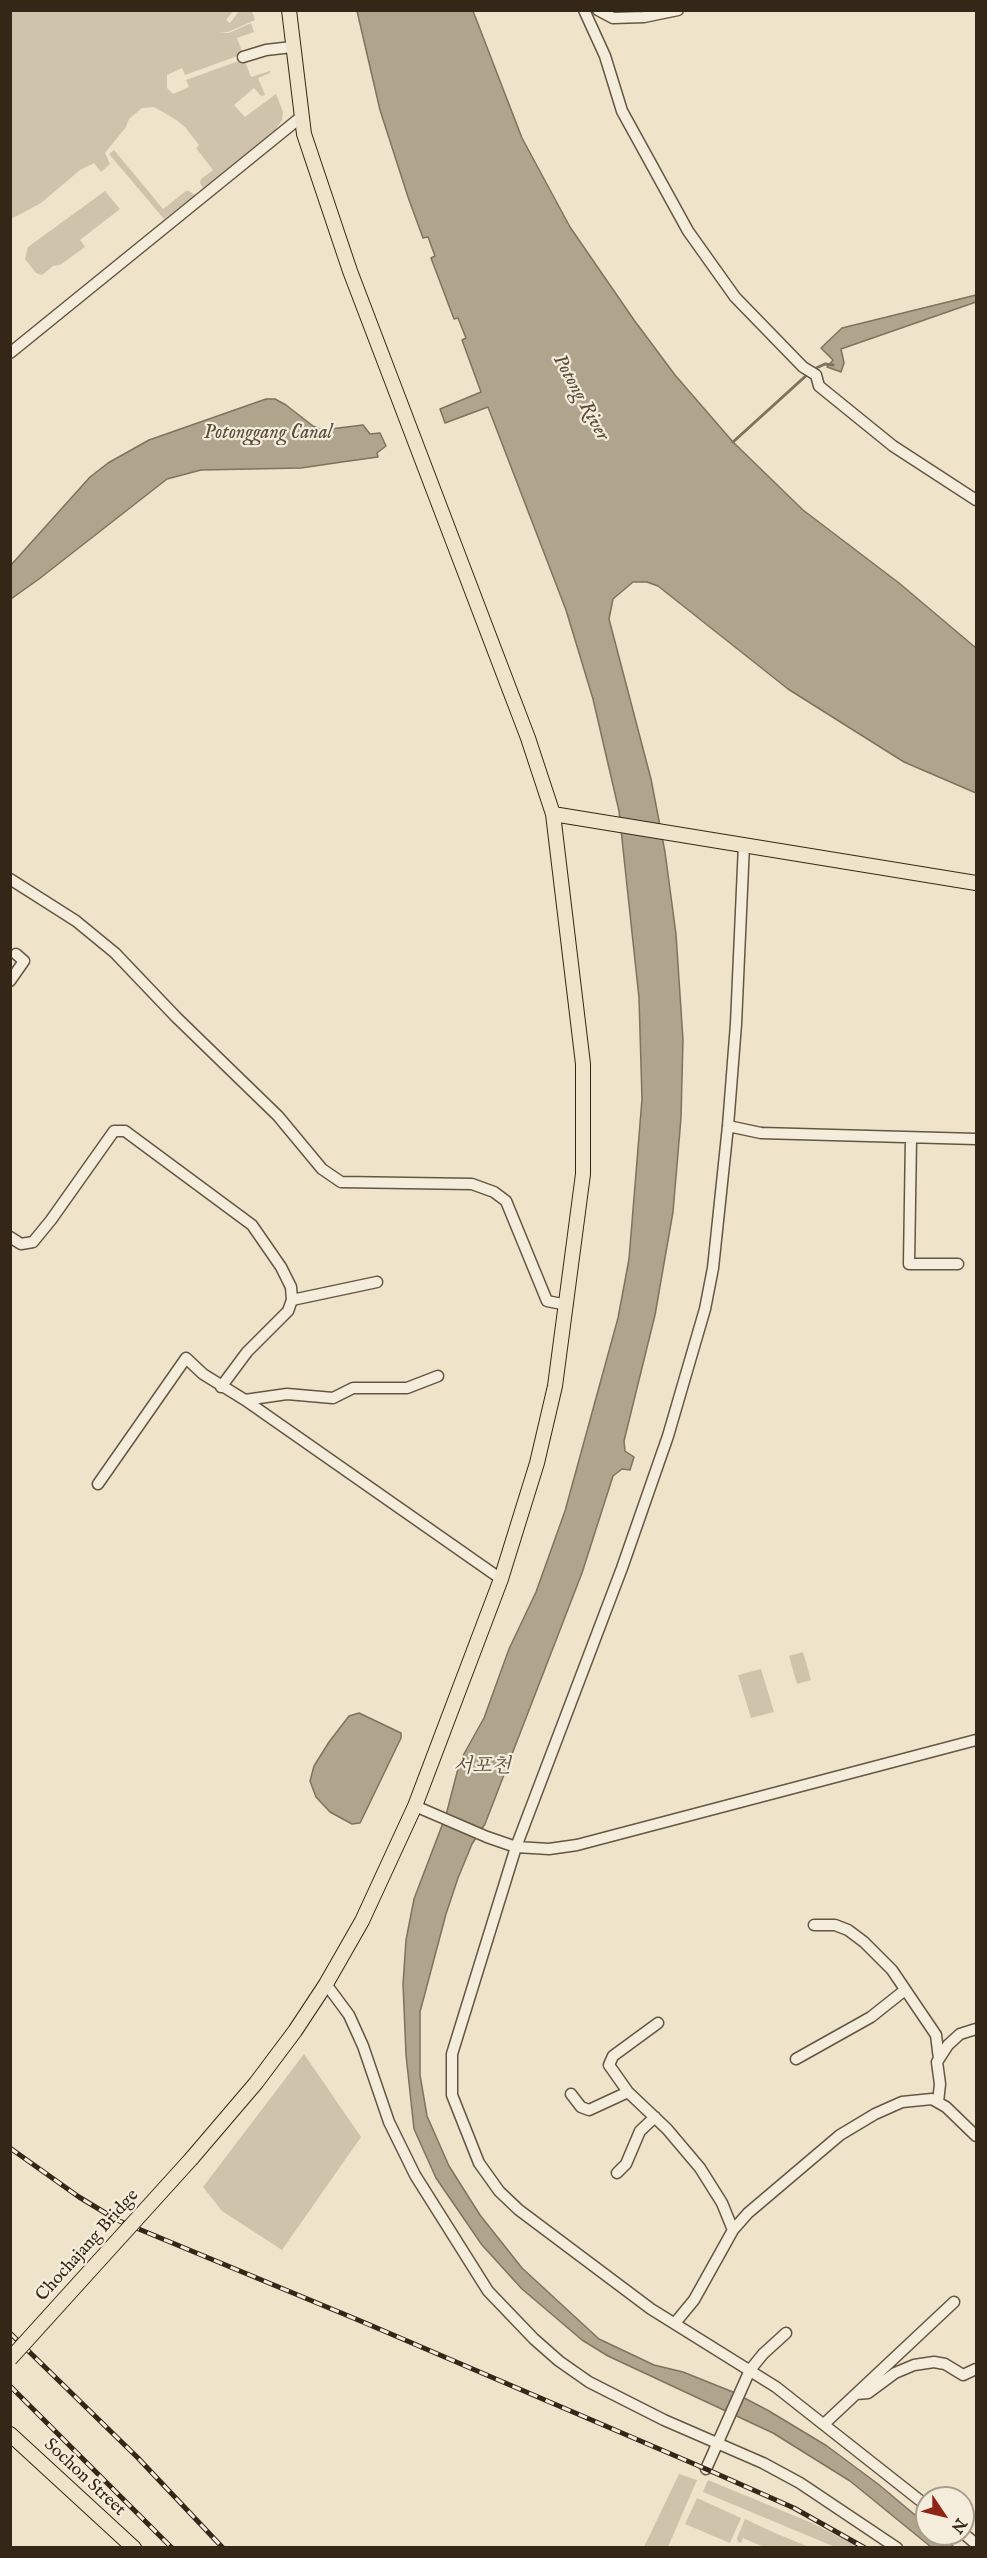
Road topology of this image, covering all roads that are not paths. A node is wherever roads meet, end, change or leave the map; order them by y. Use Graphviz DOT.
graph roads {
  1 [pos="289,10"];
  2 [pos="584,10"];
  3 [pos="598,10"];
  4 [pos="678,10"];
  5 [pos="292,46"];
  6 [pos="243,57"];
  7 [pos="301,117"];
  8 [pos="10,353"];
  9 [pos="976,500"];
  10 [pos="553,814"];
  11 [pos="744,843"];
  12 [pos="10,879"];
  13 [pos="976,883"];
  14 [pos="16,954"];
  15 [pos="10,981"];
  16 [pos="729,1126"];
  17 [pos="911,1138"];
  18 [pos="976,1139"];
  19 [pos="10,1237"];
  20 [pos="958,1264"];
  21 [pos="377,1282"];
  22 [pos="292,1300"];
  23 [pos="567,1305"];
  24 [pos="438,1376"];
  25 [pos="221,1387"];
  26 [pos="245,1400"];
  27 [pos="98,1484"];
  28 [pos="501,1579"];
  29 [pos="976,1740"];
  30 [pos="415,1806"];
  31 [pos="516,1847"];
  32 [pos="814,1925"];
  33 [pos="327,1984"];
  34 [pos="905,1990"];
  35 [pos="658,2023"];
  36 [pos="976,2029"];
  37 [pos="796,2059"];
  38 [pos="939,2059"];
  39 [pos="628,2092"];
  40 [pos="571,2094"];
  41 [pos="938,2102"];
  42 [pos="656,2117"];
  43 [pos="976,2136"];
  44 [pos="616,2173"];
  45 [pos="733,2230"];
  46 [pos="954,2302"];
  47 [pos="675,2323"];
  48 [pos="786,2333"];
  49 [pos="10,2359"];
  50 [pos="976,2369"];
  51 [pos="750,2370"];
  52 [pos="856,2394"];
  53 [pos="824,2424"];
  54 [pos="10,2434"];
  55 [pos="718,2442"];
  56 [pos="706,2469"];
  57 [pos="915,2496"];
  58 [pos="134,2547"];
  59 [pos="897,2547"];
  1 -- 5 [label="main road, Chochajang Bridge"];
  2 -- 9 [label="street"];
  3 -- 4 [label="street"];
  5 -- 6 [label="street"];
  5 -- 7 [label="main road, Chochajang Bridge"];
  7 -- 8 [label="street"];
  7 -- 10 [label="main road, Chochajang Bridge"];
  10 -- 11 [label="main road"];
  10 -- 23 [label="main road, Chochajang Bridge"];
  11 -- 13 [label="main road"];
  11 -- 16 [label="street"];
  12 -- 23 [label="street"];
  14 -- 15 [label="street"];
  16 -- 17 [label="street"];
  16 -- 31 [label="street"];
  17 -- 18 [label="street"];
  17 -- 20 [label="street"];
  19 -- 22 [label="street"];
  21 -- 22 [label="street"];
  22 -- 25 [label="street"];
  23 -- 28 [label="main road, Chochajang Bridge"];
  24 -- 26 [label="street"];
  25 -- 26 [label="street"];
  25 -- 27 [label="street"];
  26 -- 28 [label="street"];
  28 -- 30 [label="main road, Chochajang Bridge"];
  29 -- 31 [label="street"];
  30 -- 31 [label="street"];
  30 -- 33 [label="main road, Chochajang Bridge"];
  31 -- 47 [label="street"];
  32 -- 34 [label="street"];
  33 -- 49 [label="main road, Chochajang Bridge, bridge"];
  33 -- 55 [label="street"];
  34 -- 37 [label="street"];
  34 -- 38 [label="street"];
  35 -- 39 [label="street"];
  36 -- 38 [label="street"];
  38 -- 41 [label="street"];
  39 -- 40 [label="street"];
  39 -- 42 [label="street"];
  41 -- 43 [label="street"];
  41 -- 45 [label="street"];
  42 -- 44 [label="street"];
  42 -- 45 [label="street"];
  45 -- 47 [label="street"];
  46 -- 52 [label="street"];
  47 -- 51 [label="street"];
  48 -- 51 [label="street"];
  50 -- 52 [label="street"];
  51 -- 53 [label="street"];
  51 -- 55 [label="street"];
  52 -- 53 [label="street"];
  53 -- 57 [label="street"];
  54 -- 58 [label="main road, Sochon Street"];
  55 -- 56 [label="street"];
  55 -- 59 [label="street"];
}
